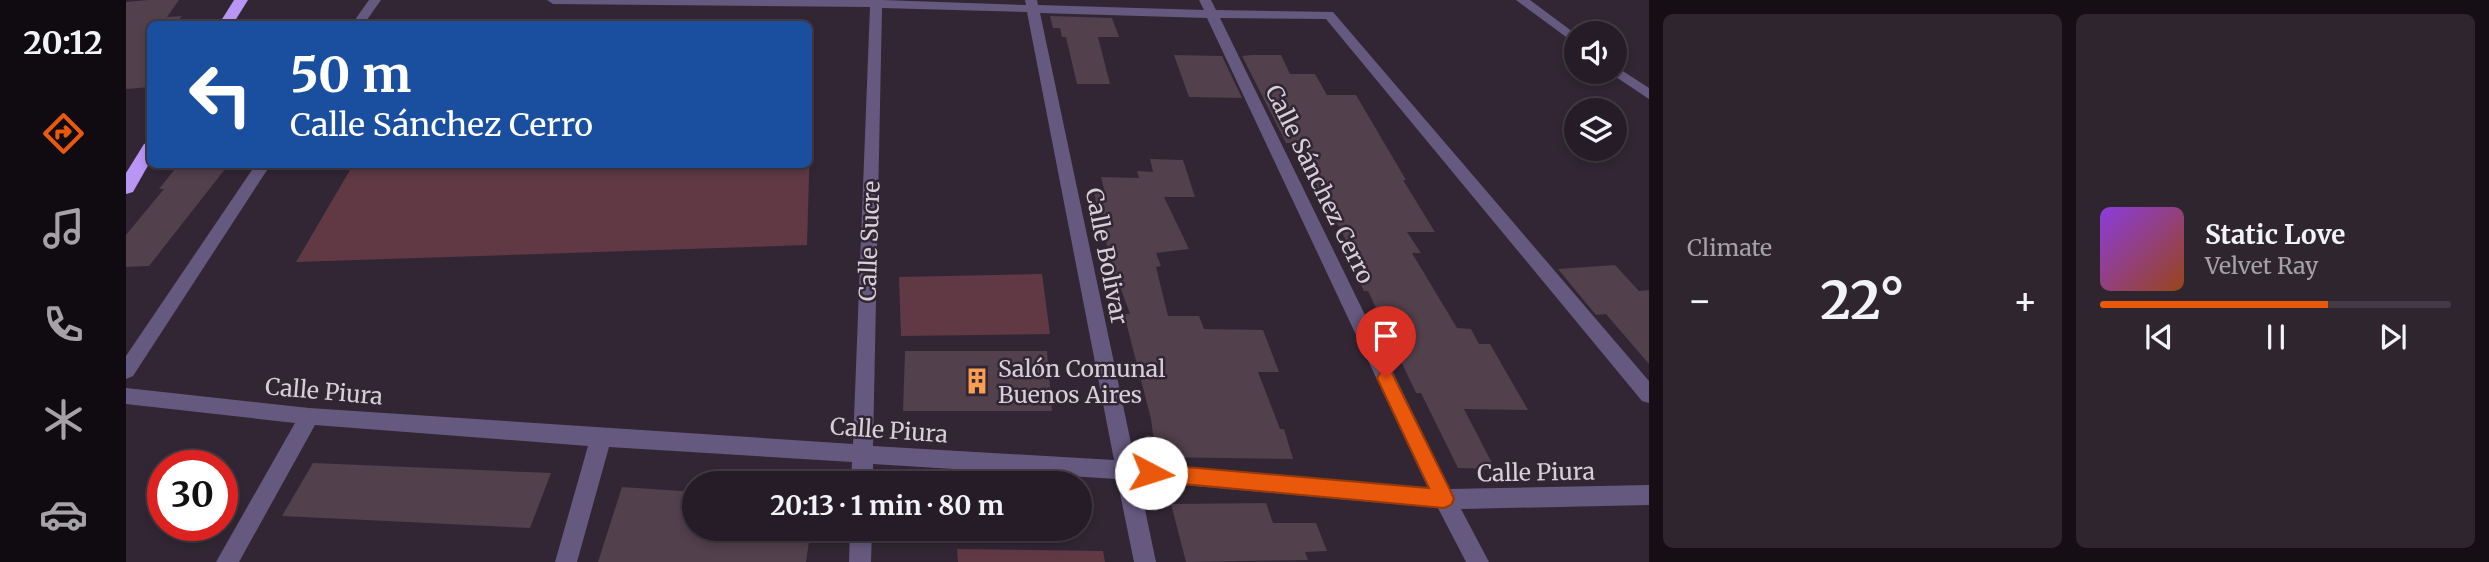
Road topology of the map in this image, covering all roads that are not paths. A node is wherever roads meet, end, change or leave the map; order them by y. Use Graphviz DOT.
graph roads {
  1 [pos="241,0"];
  2 [pos="375,0"];
  3 [pos="553,0"];
  4 [pos="1522,0"];
  5 [pos="695,2"];
  6 [pos="876,2"];
  7 [pos="1033,5"];
  8 [pos="1208,8"];
  9 [pos="228,21"];
  10 [pos="360,21"];
  11 [pos="1564,31"];
  12 [pos="1627,78"];
  13 [pos="1649,95"];
  14 [pos="147,153"];
  15 [pos="261,168"];
  16 [pos="126,188"];
  17 [pos="126,371"];
  18 [pos="126,396"];
  19 [pos="1649,396"];
  20 [pos="309,416"];
  21 [pos="601,438"];
  22 [pos="863,452"];
  23 [pos="1125,470"];
  24 [pos="862,471"];
  25 [pos="1649,495"];
  26 [pos="1444,499"];
  27 [pos="861,541"];
  28 [pos="227,562"];
  29 [pos="566,562"];
  30 [pos="860,562"];
  31 [pos="1145,562"];
  32 [pos="1478,562"];
  1 -- 9 [label="highway"];
  2 -- 10 [label="street"];
  3 -- 5 [label="street"];
  4 -- 11 [label="street"];
  5 -- 6 [label="street"];
  6 -- 7 [label="street"];
  6 -- 22 [label="street, Calle Sucre"];
  7 -- 8 [label="street"];
  7 -- 23 [label="street, Calle Bolivar"];
  8 -- 19 [label="street"];
  8 -- 26 [label="street, Calle Sánchez Cerro"];
  12 -- 13 [label="street"];
  14 -- 16 [label="highway"];
  15 -- 17 [label="street"];
  18 -- 20 [label="street, Calle Piura"];
  20 -- 21 [label="street, Calle Piura"];
  20 -- 28 [label="street"];
  21 -- 22 [label="street, Calle Piura"];
  21 -- 29 [label="street"];
  22 -- 23 [label="street, Calle Piura"];
  22 -- 24 [label="street, Calle Sucre"];
  23 -- 26 [label="street, Calle Piura"];
  23 -- 31 [label="street, Calle Bolivar"];
  25 -- 26 [label="street, Calle Piura"];
  26 -- 32 [label="street, Calle Sánchez Cerro"];
  27 -- 30 [label="street"];
}
